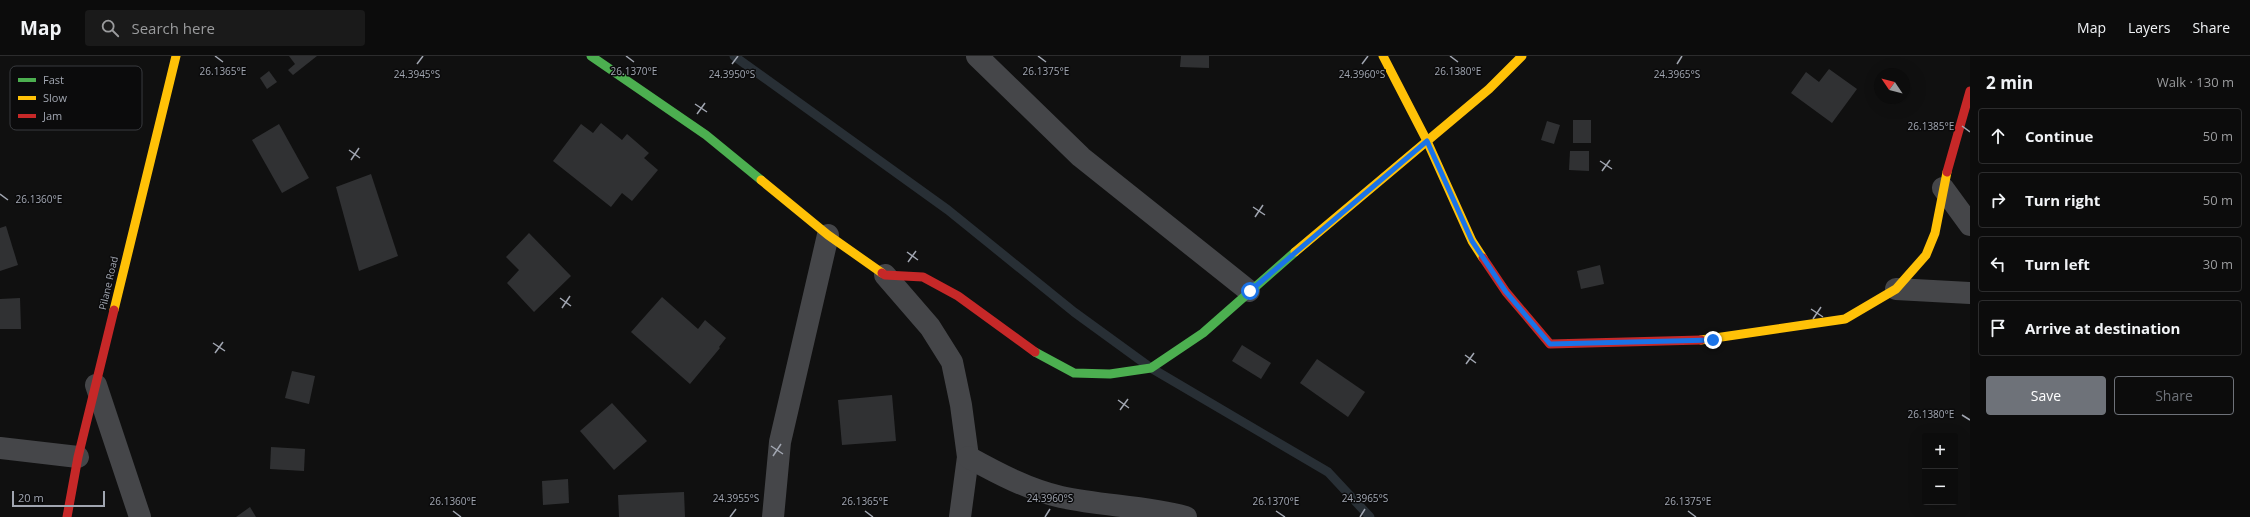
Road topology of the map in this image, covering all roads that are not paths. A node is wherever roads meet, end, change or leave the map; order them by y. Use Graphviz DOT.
graph roads {
  1 [pos="176,56"];
  2 [pos="590,56"];
  3 [pos="976,56"];
  4 [pos="1383,56"];
  5 [pos="1522,56"];
  6 [pos="1970,91"];
  7 [pos="1427,141"];
  8 [pos="1943,188"];
  9 [pos="1970,225"];
  10 [pos="828,236"];
  11 [pos="885,275"];
  12 [pos="1896,289"];
  13 [pos="1250,291"];
  14 [pos="1970,293"];
  15 [pos="96,385"];
  16 [pos="0,448"];
  17 [pos="78,457"];
  18 [pos="968,457"];
  19 [pos="67,517"];
  20 [pos="140,517"];
  21 [pos="773,517"];
  22 [pos="960,517"];
  23 [pos="1186,517"];
  1 -- 15 [label="street, Pilane Road"];
  2 -- 10 [label="street"];
  3 -- 13 [label="street"];
  4 -- 7 [label="street"];
  5 -- 7 [label="street"];
  6 -- 8 [label="street"];
  7 -- 12 [label="street"];
  7 -- 13 [label="street"];
  8 -- 9 [label="street"];
  8 -- 12 [label="street"];
  10 -- 11 [label="street"];
  10 -- 21 [label="street"];
  11 -- 13 [label="street"];
  11 -- 18 [label="street"];
  12 -- 14 [label="street"];
  15 -- 17 [label="street, Pilane Road"];
  15 -- 20 [label="street"];
  16 -- 17 [label="street"];
  17 -- 19 [label="street, Pilane Road"];
  18 -- 22 [label="street"];
  18 -- 23 [label="street"];
}
